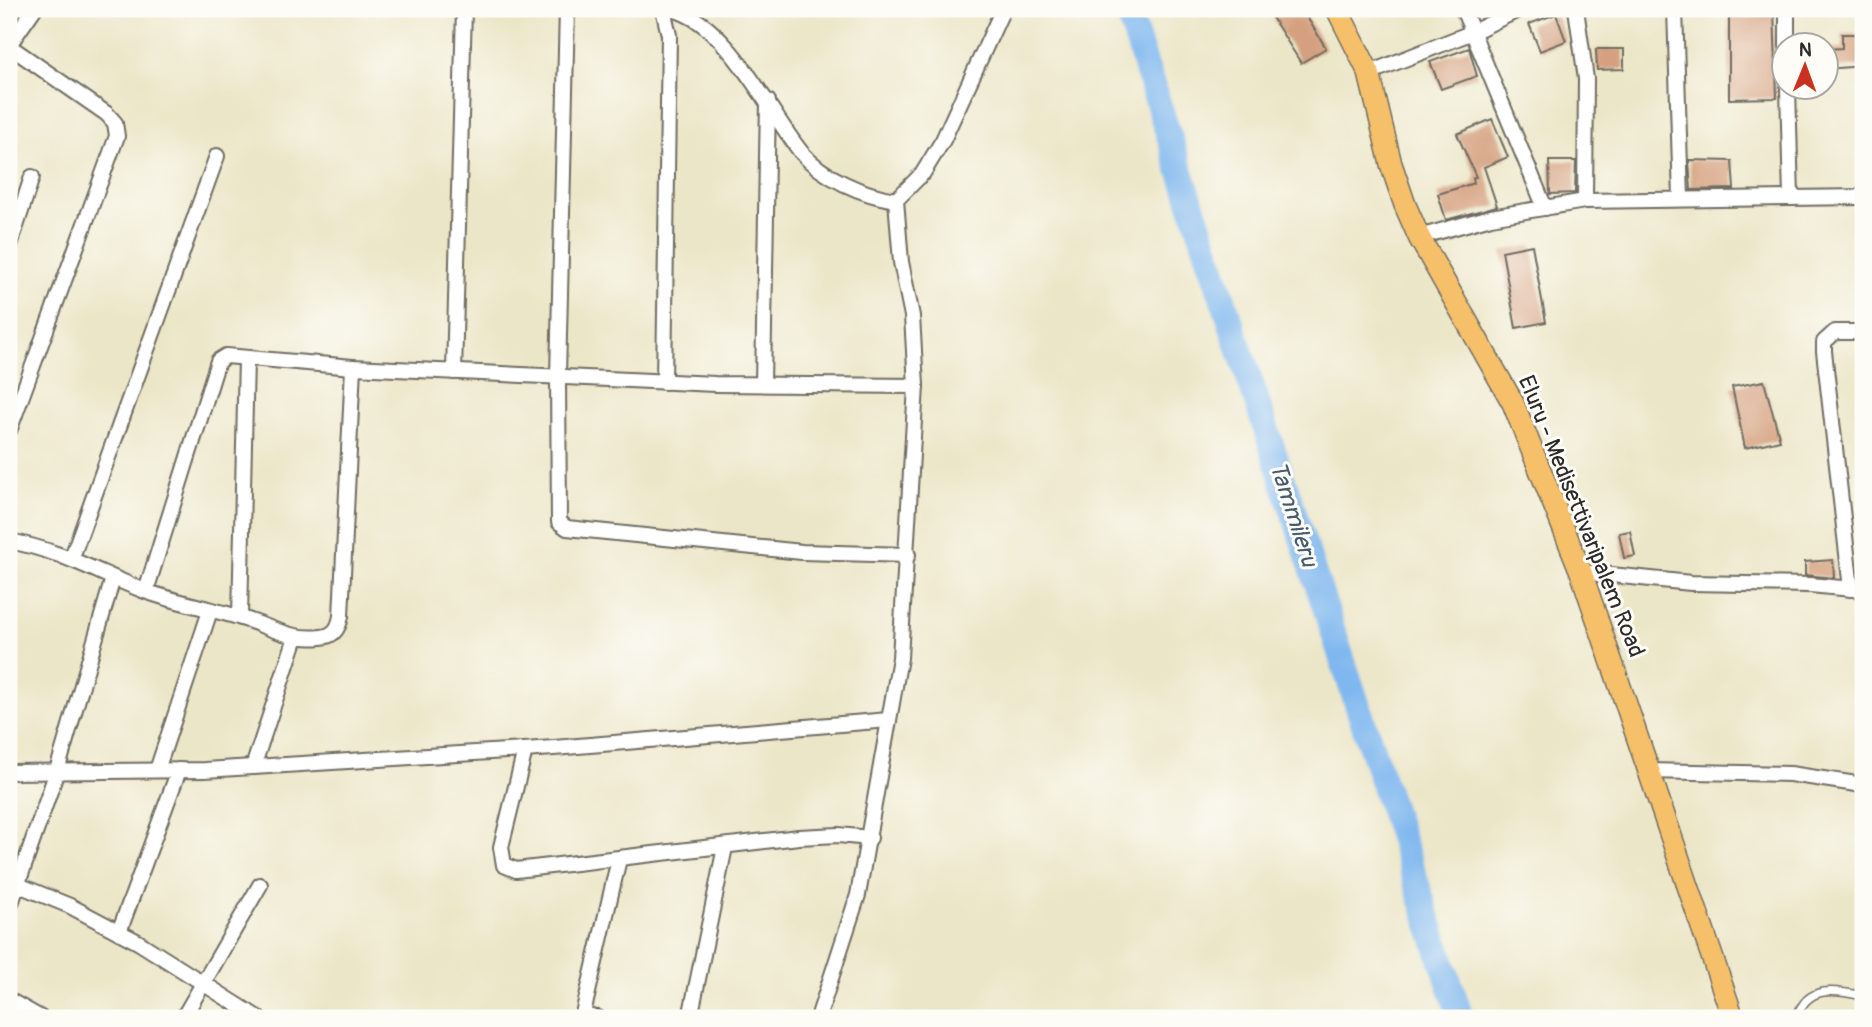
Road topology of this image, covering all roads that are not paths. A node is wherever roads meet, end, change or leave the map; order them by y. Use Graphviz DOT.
graph roads {
  1 [pos="34,9"];
  2 [pos="464,9"];
  3 [pos="567,9"];
  4 [pos="663,9"];
  5 [pos="672,9"];
  6 [pos="1003,9"];
  7 [pos="1337,9"];
  8 [pos="1463,9"];
  9 [pos="1520,9"];
  10 [pos="1576,9"];
  11 [pos="1675,9"];
  12 [pos="1787,9"];
  13 [pos="1473,32"];
  14 [pos="1787,32"];
  15 [pos="9,45"];
  16 [pos="1369,73"];
  17 [pos="768,101"];
  18 [pos="1788,102"];
  19 [pos="217,156"];
  20 [pos="32,177"];
  21 [pos="1863,197"];
  22 [pos="1791,198"];
  23 [pos="1681,200"];
  24 [pos="896,201"];
  25 [pos="1585,201"];
  26 [pos="1545,208"];
  27 [pos="1419,237"];
  28 [pos="9,248"];
  29 [pos="1863,332"];
  30 [pos="246,359"];
  31 [pos="353,367"];
  32 [pos="454,372"];
  33 [pos="558,376"];
  34 [pos="664,382"];
  35 [pos="763,384"];
  36 [pos="916,386"];
  37 [pos="9,431"];
  38 [pos="9,541"];
  39 [pos="908,555"];
  40 [pos="72,557"];
  41 [pos="1581,572"];
  42 [pos="113,578"];
  43 [pos="1857,589"];
  44 [pos="146,591"];
  45 [pos="210,611"];
  46 [pos="240,617"];
  47 [pos="296,637"];
  48 [pos="890,720"];
  49 [pos="525,750"];
  50 [pos="253,767"];
  51 [pos="157,770"];
  52 [pos="179,770"];
  53 [pos="57,771"];
  54 [pos="1648,771"];
  55 [pos="9,772"];
  56 [pos="1863,785"];
  57 [pos="870,838"];
  58 [pos="725,847"];
  59 [pos="619,859"];
  60 [pos="16,884"];
  61 [pos="260,885"];
  62 [pos="9,909"];
  63 [pos="119,932"];
  64 [pos="201,984"];
  65 [pos="1863,996"];
  66 [pos="9,1000"];
  67 [pos="41,1018"];
  68 [pos="183,1018"];
  69 [pos="258,1018"];
  70 [pos="588,1018"];
  71 [pos="690,1018"];
  72 [pos="818,1018"];
  73 [pos="1733,1018"];
  74 [pos="1797,1018"];
  1 -- 15 [label="street"];
  2 -- 32 [label="street"];
  3 -- 33 [label="street"];
  4 -- 34 [label="street"];
  5 -- 17 [label="street"];
  6 -- 24 [label="street"];
  7 -- 16 [label="main road, Eluru - Medisettivaripalem Road"];
  8 -- 13 [label="street"];
  9 -- 13 [label="street"];
  10 -- 25 [label="street"];
  11 -- 23 [label="street"];
  12 -- 14 [label="street"];
  13 -- 16 [label="street"];
  13 -- 26 [label="street"];
  15 -- 37 [label="street"];
  16 -- 27 [label="main road, Eluru - Medisettivaripalem Road"];
  17 -- 24 [label="street"];
  17 -- 35 [label="street"];
  18 -- 22 [label="street"];
  19 -- 40 [label="street"];
  20 -- 28 [label="street"];
  21 -- 22 [label="street"];
  22 -- 23 [label="street"];
  23 -- 25 [label="street"];
  24 -- 36 [label="street"];
  25 -- 26 [label="street"];
  26 -- 27 [label="street"];
  27 -- 41 [label="main road, Eluru - Medisettivaripalem Road"];
  29 -- 43 [label="street"];
  30 -- 31 [label="street"];
  30 -- 44 [label="street"];
  30 -- 46 [label="street"];
  31 -- 32 [label="street"];
  31 -- 47 [label="street"];
  32 -- 33 [label="street"];
  33 -- 34 [label="street"];
  33 -- 39 [label="street"];
  34 -- 35 [label="street"];
  35 -- 36 [label="street"];
  36 -- 39 [label="street"];
  38 -- 40 [label="street"];
  39 -- 48 [label="street"];
  40 -- 42 [label="street"];
  41 -- 43 [label="street"];
  41 -- 54 [label="main road, Eluru - Medisettivaripalem Road"];
  42 -- 44 [label="street"];
  42 -- 53 [label="street"];
  44 -- 45 [label="street"];
  45 -- 46 [label="street"];
  45 -- 51 [label="street"];
  46 -- 47 [label="street"];
  47 -- 50 [label="street"];
  48 -- 49 [label="street"];
  48 -- 57 [label="street"];
  49 -- 50 [label="street"];
  49 -- 59 [label="street"];
  50 -- 52 [label="street"];
  51 -- 52 [label="street"];
  51 -- 53 [label="street"];
  52 -- 63 [label="street"];
  53 -- 55 [label="street"];
  53 -- 60 [label="street"];
  54 -- 56 [label="street"];
  54 -- 73 [label="main road, Eluru - Medisettivaripalem Road"];
  57 -- 58 [label="street"];
  57 -- 72 [label="street"];
  58 -- 59 [label="street"];
  58 -- 71 [label="street"];
  59 -- 70 [label="street"];
  60 -- 62 [label="street"];
  60 -- 63 [label="street"];
  61 -- 64 [label="street"];
  63 -- 64 [label="street"];
  64 -- 68 [label="street"];
  64 -- 69 [label="street"];
  65 -- 74 [label="lane"];
  66 -- 67 [label="street"];
}
